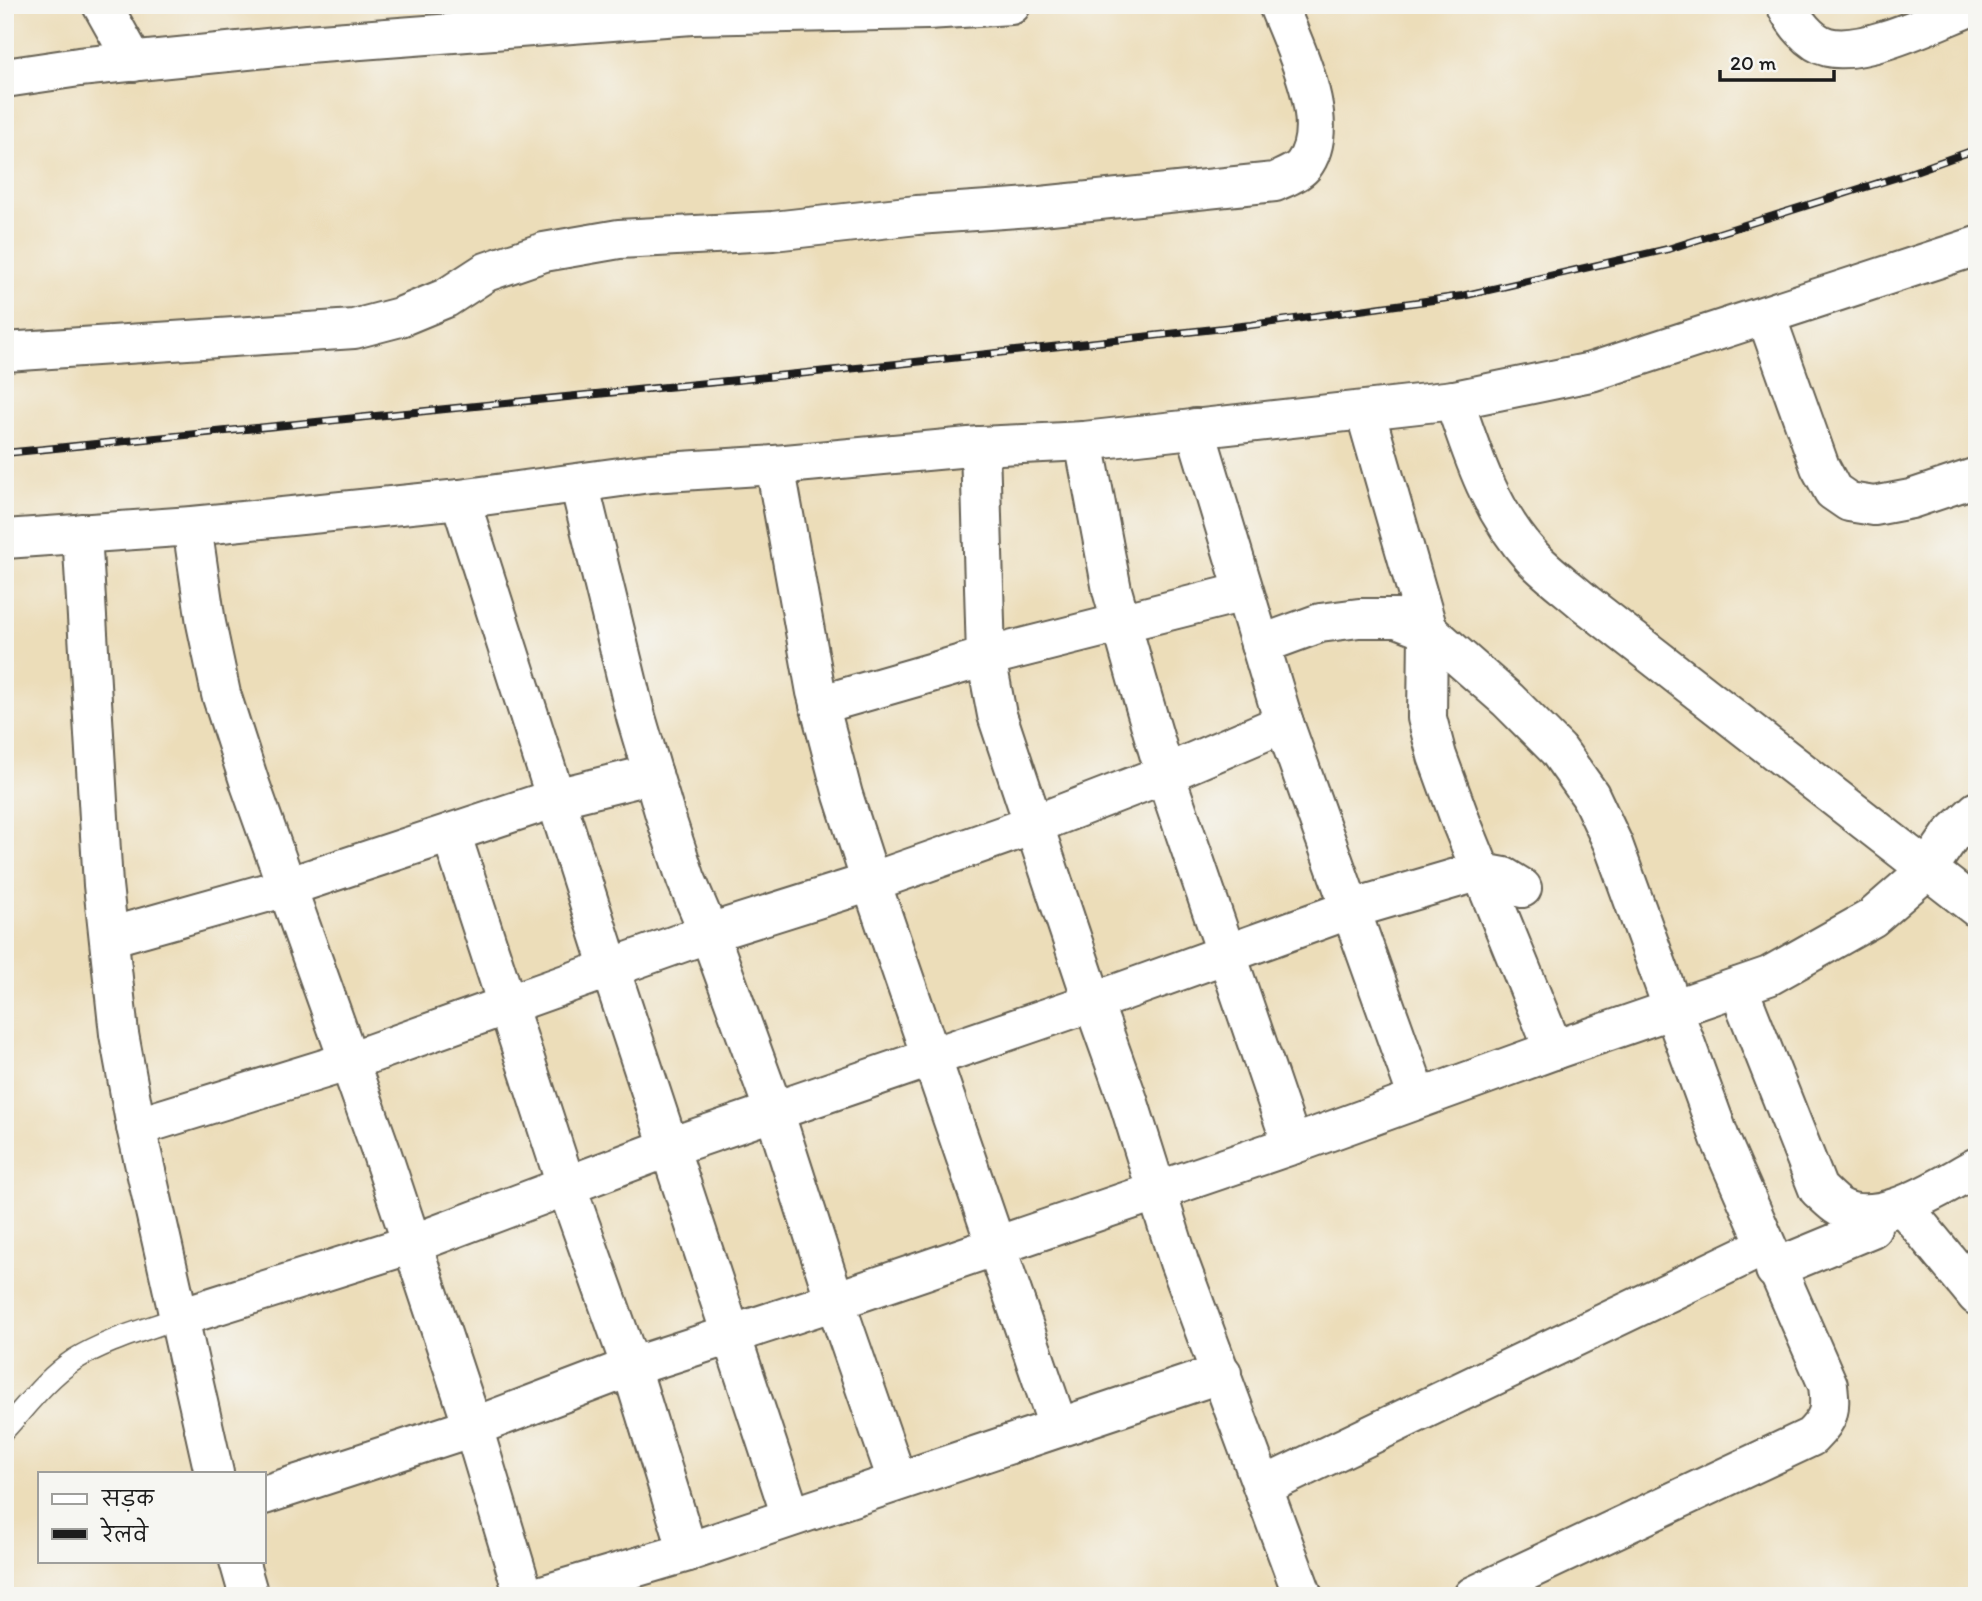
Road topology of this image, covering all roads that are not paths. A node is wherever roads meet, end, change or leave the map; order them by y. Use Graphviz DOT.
graph roads {
  1 [pos="102,5"];
  2 [pos="1011,5"];
  3 [pos="1278,5"];
  4 [pos="1786,5"];
  5 [pos="1975,5"];
  6 [pos="134,62"];
  7 [pos="5,78"];
  8 [pos="1977,246"];
  9 [pos="1766,316"];
  10 [pos="5,352"];
  11 [pos="1454,400"];
  12 [pos="1365,411"];
  13 [pos="1195,428"];
  14 [pos="1084,441"];
  15 [pos="980,446"];
  16 [pos="775,465"];
  17 [pos="1977,477"];
  18 [pos="579,483"];
  19 [pos="460,499"];
  20 [pos="192,526"];
  21 [pos="82,533"];
  22 [pos="5,540"];
  23 [pos="1244,592"];
  24 [pos="1121,624"];
  25 [pos="1428,630"];
  26 [pos="1260,645"];
  27 [pos="986,657"];
  28 [pos="819,705"];
  29 [pos="1284,723"];
  30 [pos="653,774"];
  31 [pos="1166,774"];
  32 [pos="556,798"];
  33 [pos="1977,811"];
  34 [pos="1033,825"];
  35 [pos="451,833"];
  36 [pos="1927,870"];
  37 [pos="1483,874"];
  38 [pos="871,882"];
  39 [pos="286,887"];
  40 [pos="1522,888"];
  41 [pos="1977,908"];
  42 [pos="1351,909"];
  43 [pos="709,933"];
  44 [pos="109,937"];
  45 [pos="1226,953"];
  46 [pos="610,968"];
  47 [pos="1738,987"];
  48 [pos="1093,1002"];
  49 [pos="509,1005"];
  50 [pos="1673,1009"];
  51 [pos="1554,1050"];
  52 [pos="931,1056"];
  53 [pos="350,1061"];
  54 [pos="1418,1098"];
  55 [pos="774,1111"];
  56 [pos="136,1127"];
  57 [pos="1292,1144"];
  58 [pos="670,1147"];
  59 [pos="1977,1167"];
  60 [pos="566,1185"];
  61 [pos="1157,1189"];
  62 [pos="1903,1206"];
  63 [pos="1872,1228"];
  64 [pos="412,1244"];
  65 [pos="996,1245"];
  66 [pos="1770,1258"];
  67 [pos="1977,1296"];
  68 [pos="835,1301"];
  69 [pos="180,1317"];
  70 [pos="730,1336"];
  71 [pos="631,1367"];
  72 [pos="1222,1373"];
  73 [pos="1058,1426"];
  74 [pos="473,1427"];
  75 [pos="5,1429"];
  76 [pos="214,1472"];
  77 [pos="897,1480"];
  78 [pos="1264,1486"];
  79 [pos="266,1495"];
  80 [pos="791,1516"];
  81 [pos="688,1552"];
  82 [pos="239,1562"];
  83 [pos="633,1583"];
  84 [pos="249,1596"];
  85 [pos="524,1596"];
  86 [pos="539,1596"];
  87 [pos="1303,1596"];
  88 [pos="1473,1596"];
  1 -- 6 [label="street"];
  2 -- 6 [label="street"];
  3 -- 10 [label="street"];
  4 -- 5 [label="street"];
  6 -- 7 [label="street"];
  8 -- 9 [label="street"];
  9 -- 11 [label="street"];
  9 -- 17 [label="street"];
  11 -- 12 [label="street"];
  11 -- 36 [label="street"];
  12 -- 13 [label="street"];
  12 -- 25 [label="street"];
  13 -- 14 [label="street"];
  13 -- 23 [label="street"];
  14 -- 15 [label="street"];
  14 -- 24 [label="street"];
  15 -- 16 [label="street"];
  15 -- 27 [label="street"];
  16 -- 18 [label="street"];
  16 -- 28 [label="street"];
  18 -- 19 [label="street"];
  18 -- 30 [label="street"];
  19 -- 20 [label="street"];
  19 -- 32 [label="street"];
  20 -- 21 [label="street"];
  20 -- 39 [label="street"];
  21 -- 22 [label="street"];
  21 -- 44 [label="street"];
  23 -- 24 [label="street"];
  23 -- 26 [label="street"];
  24 -- 27 [label="street"];
  24 -- 31 [label="street"];
  25 -- 26 [label="street"];
  25 -- 37 [label="street"];
  25 -- 50 [label="street"];
  26 -- 29 [label="street"];
  27 -- 28 [label="street"];
  27 -- 34 [label="street"];
  28 -- 38 [label="street"];
  29 -- 31 [label="street"];
  29 -- 42 [label="street"];
  30 -- 32 [label="street"];
  30 -- 43 [label="street"];
  31 -- 34 [label="street"];
  31 -- 45 [label="street"];
  32 -- 35 [label="street"];
  32 -- 46 [label="street"];
  33 -- 36 [label="street"];
  34 -- 38 [label="street"];
  34 -- 48 [label="street"];
  35 -- 39 [label="street"];
  35 -- 49 [label="street"];
  36 -- 41 [label="street"];
  36 -- 47 [label="street"];
  37 -- 40 [label="street"];
  37 -- 42 [label="street"];
  37 -- 51 [label="street"];
  38 -- 43 [label="street"];
  38 -- 52 [label="street"];
  39 -- 44 [label="street"];
  39 -- 53 [label="street"];
  42 -- 45 [label="street"];
  42 -- 54 [label="street"];
  43 -- 46 [label="street"];
  43 -- 55 [label="street"];
  44 -- 56 [label="street"];
  45 -- 48 [label="street"];
  45 -- 57 [label="street"];
  46 -- 49 [label="street"];
  46 -- 58 [label="street"];
  47 -- 50 [label="street"];
  47 -- 62 [label="street"];
  48 -- 52 [label="street"];
  48 -- 61 [label="street"];
  49 -- 53 [label="street"];
  49 -- 60 [label="street"];
  50 -- 51 [label="street"];
  50 -- 66 [label="street"];
  51 -- 54 [label="street"];
  52 -- 55 [label="street"];
  52 -- 65 [label="street"];
  53 -- 56 [label="street"];
  53 -- 64 [label="street"];
  54 -- 57 [label="street"];
  55 -- 58 [label="street"];
  55 -- 68 [label="street"];
  56 -- 69 [label="street"];
  57 -- 61 [label="street"];
  58 -- 60 [label="street"];
  58 -- 70 [label="street"];
  59 -- 62 [label="street"];
  60 -- 64 [label="street"];
  60 -- 71 [label="street"];
  61 -- 65 [label="street"];
  61 -- 72 [label="street"];
  62 -- 67 [label="street"];
  63 -- 66 [label="street"];
  64 -- 69 [label="street"];
  64 -- 74 [label="street"];
  65 -- 68 [label="street"];
  65 -- 73 [label="street"];
  66 -- 78 [label="street"];
  66 -- 88 [label="street"];
  68 -- 70 [label="street"];
  68 -- 77 [label="street"];
  69 -- 75 [label="lane"];
  69 -- 76 [label="street"];
  70 -- 71 [label="street"];
  70 -- 80 [label="street"];
  71 -- 74 [label="street"];
  71 -- 81 [label="street"];
  72 -- 73 [label="street"];
  72 -- 78 [label="street"];
  73 -- 77 [label="street"];
  74 -- 79 [label="street"];
  74 -- 85 [label="street"];
  77 -- 80 [label="street"];
  78 -- 87 [label="street"];
  80 -- 81 [label="street"];
  81 -- 83 [label="street"];
  82 -- 84 [label="street"];
  83 -- 86 [label="street"];
}
